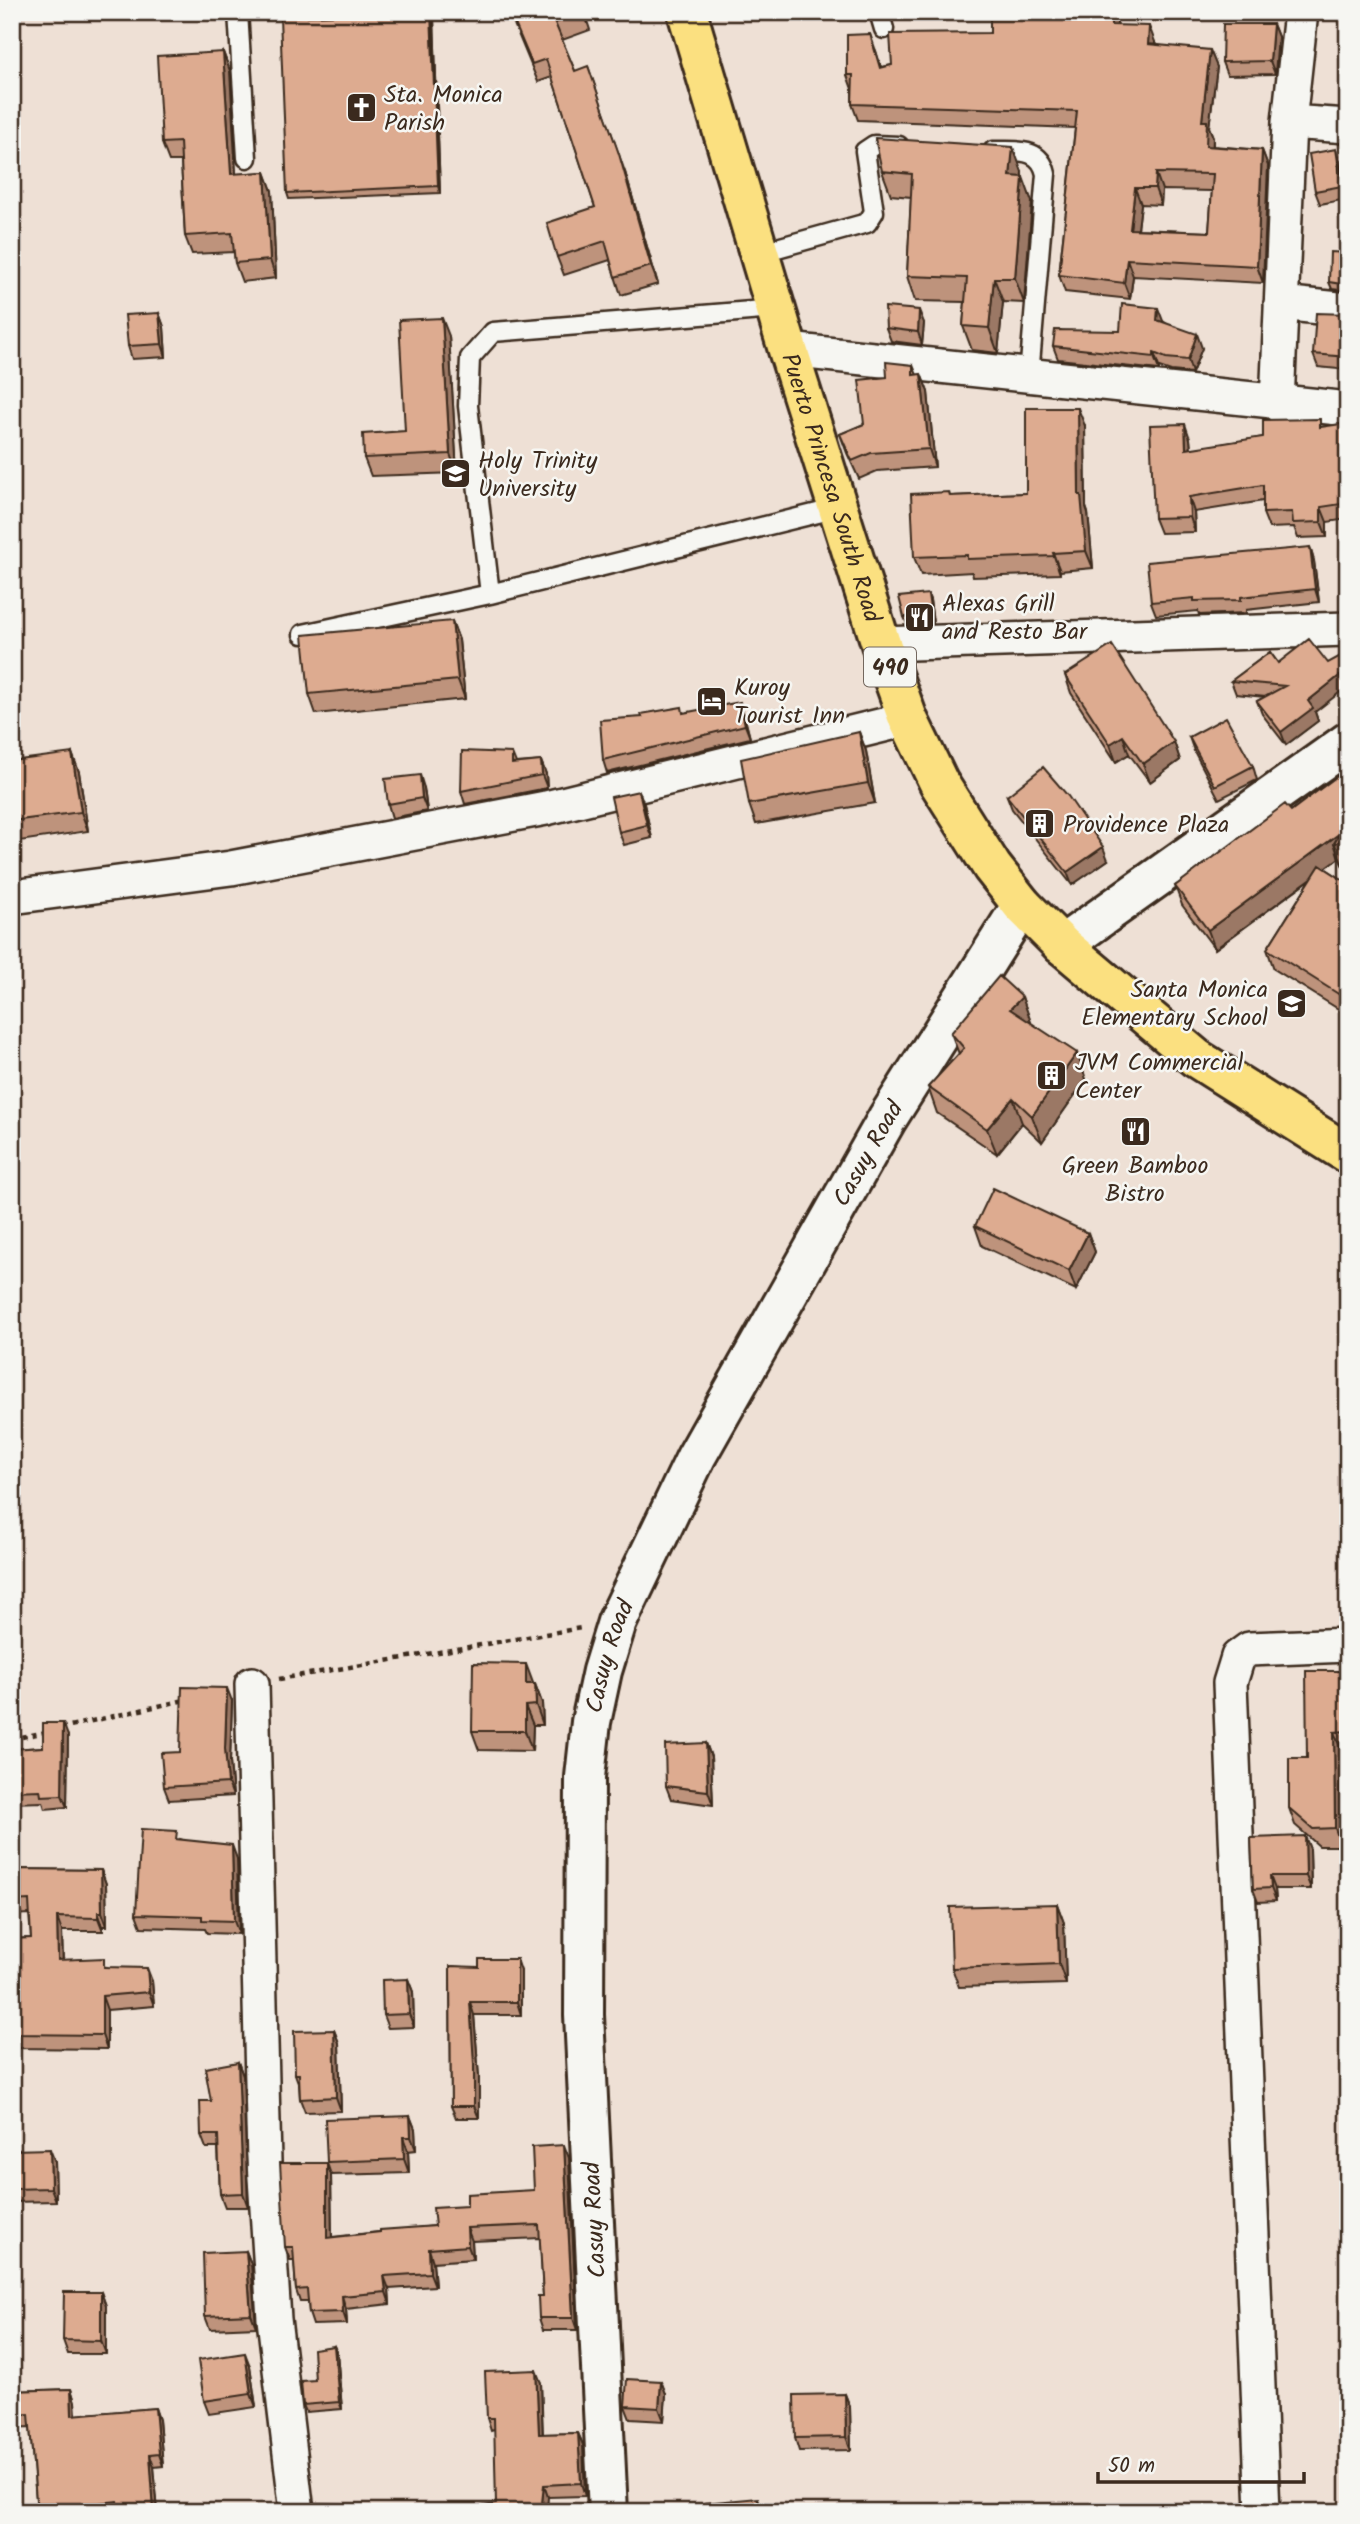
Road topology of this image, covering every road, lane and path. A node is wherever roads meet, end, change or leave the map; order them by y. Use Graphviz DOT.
graph roads {
  1 [pos="238,12"];
  2 [pos="687,12"];
  3 [pos="1301,12"];
  4 [pos="1289,122"];
  5 [pos="1348,126"];
  6 [pos="913,147"];
  7 [pos="979,150"];
  8 [pos="247,158"];
  9 [pos="759,253"];
  10 [pos="1281,303"];
  11 [pos="776,309"];
  12 [pos="1348,310"];
  13 [pos="788,350"];
  14 [pos="1028,376"];
  15 [pos="1277,404"];
  16 [pos="1348,410"];
  17 [pos="838,509"];
  18 [pos="490,594"];
  19 [pos="1348,629"];
  20 [pos="303,634"];
  21 [pos="881,644"];
  22 [pos="908,719"];
  23 [pos="1348,742"];
  24 [pos="12,897"];
  25 [pos="1021,905"];
  26 [pos="1062,946"];
  27 [pos="1348,1154"];
  28 [pos="617,1622"];
  29 [pos="1348,1645"];
  30 [pos="252,1684"];
  31 [pos="186,1699"];
  32 [pos="12,1740"];
  33 [pos="297,2512"];
  34 [pos="608,2512"];
  35 [pos="1263,2512"];
  1 -- 8 [label="lane"];
  2 -- 9 [label="main road, Puerto Princesa South Road / 490"];
  3 -- 4 [label="street"];
  4 -- 5 [label="street"];
  4 -- 10 [label="street"];
  6 -- 9 [label="lane"];
  7 -- 14 [label="lane"];
  9 -- 11 [label="main road, Puerto Princesa South Road / 490"];
  10 -- 12 [label="street"];
  10 -- 15 [label="street"];
  11 -- 13 [label="main road, Puerto Princesa South Road / 490"];
  11 -- 18 [label="lane"];
  13 -- 14 [label="street"];
  13 -- 17 [label="main road, Puerto Princesa South Road / 490"];
  14 -- 15 [label="street"];
  15 -- 16 [label="street"];
  17 -- 18 [label="lane"];
  17 -- 21 [label="main road, Puerto Princesa South Road / 490"];
  18 -- 20 [label="lane"];
  19 -- 21 [label="street"];
  21 -- 22 [label="main road, Puerto Princesa South Road / 490"];
  22 -- 24 [label="street"];
  22 -- 25 [label="main road, Puerto Princesa South Road / 490"];
  23 -- 26 [label="street"];
  25 -- 26 [label="main road, Puerto Princesa South Road / 490"];
  25 -- 28 [label="street, Casuy Road"];
  26 -- 27 [label="main road, Puerto Princesa South Road / 490"];
  28 -- 30 [label="path"];
  28 -- 34 [label="street, Casuy Road"];
  29 -- 35 [label="street"];
  30 -- 33 [label="street"];
  31 -- 32 [label="path"];
}
